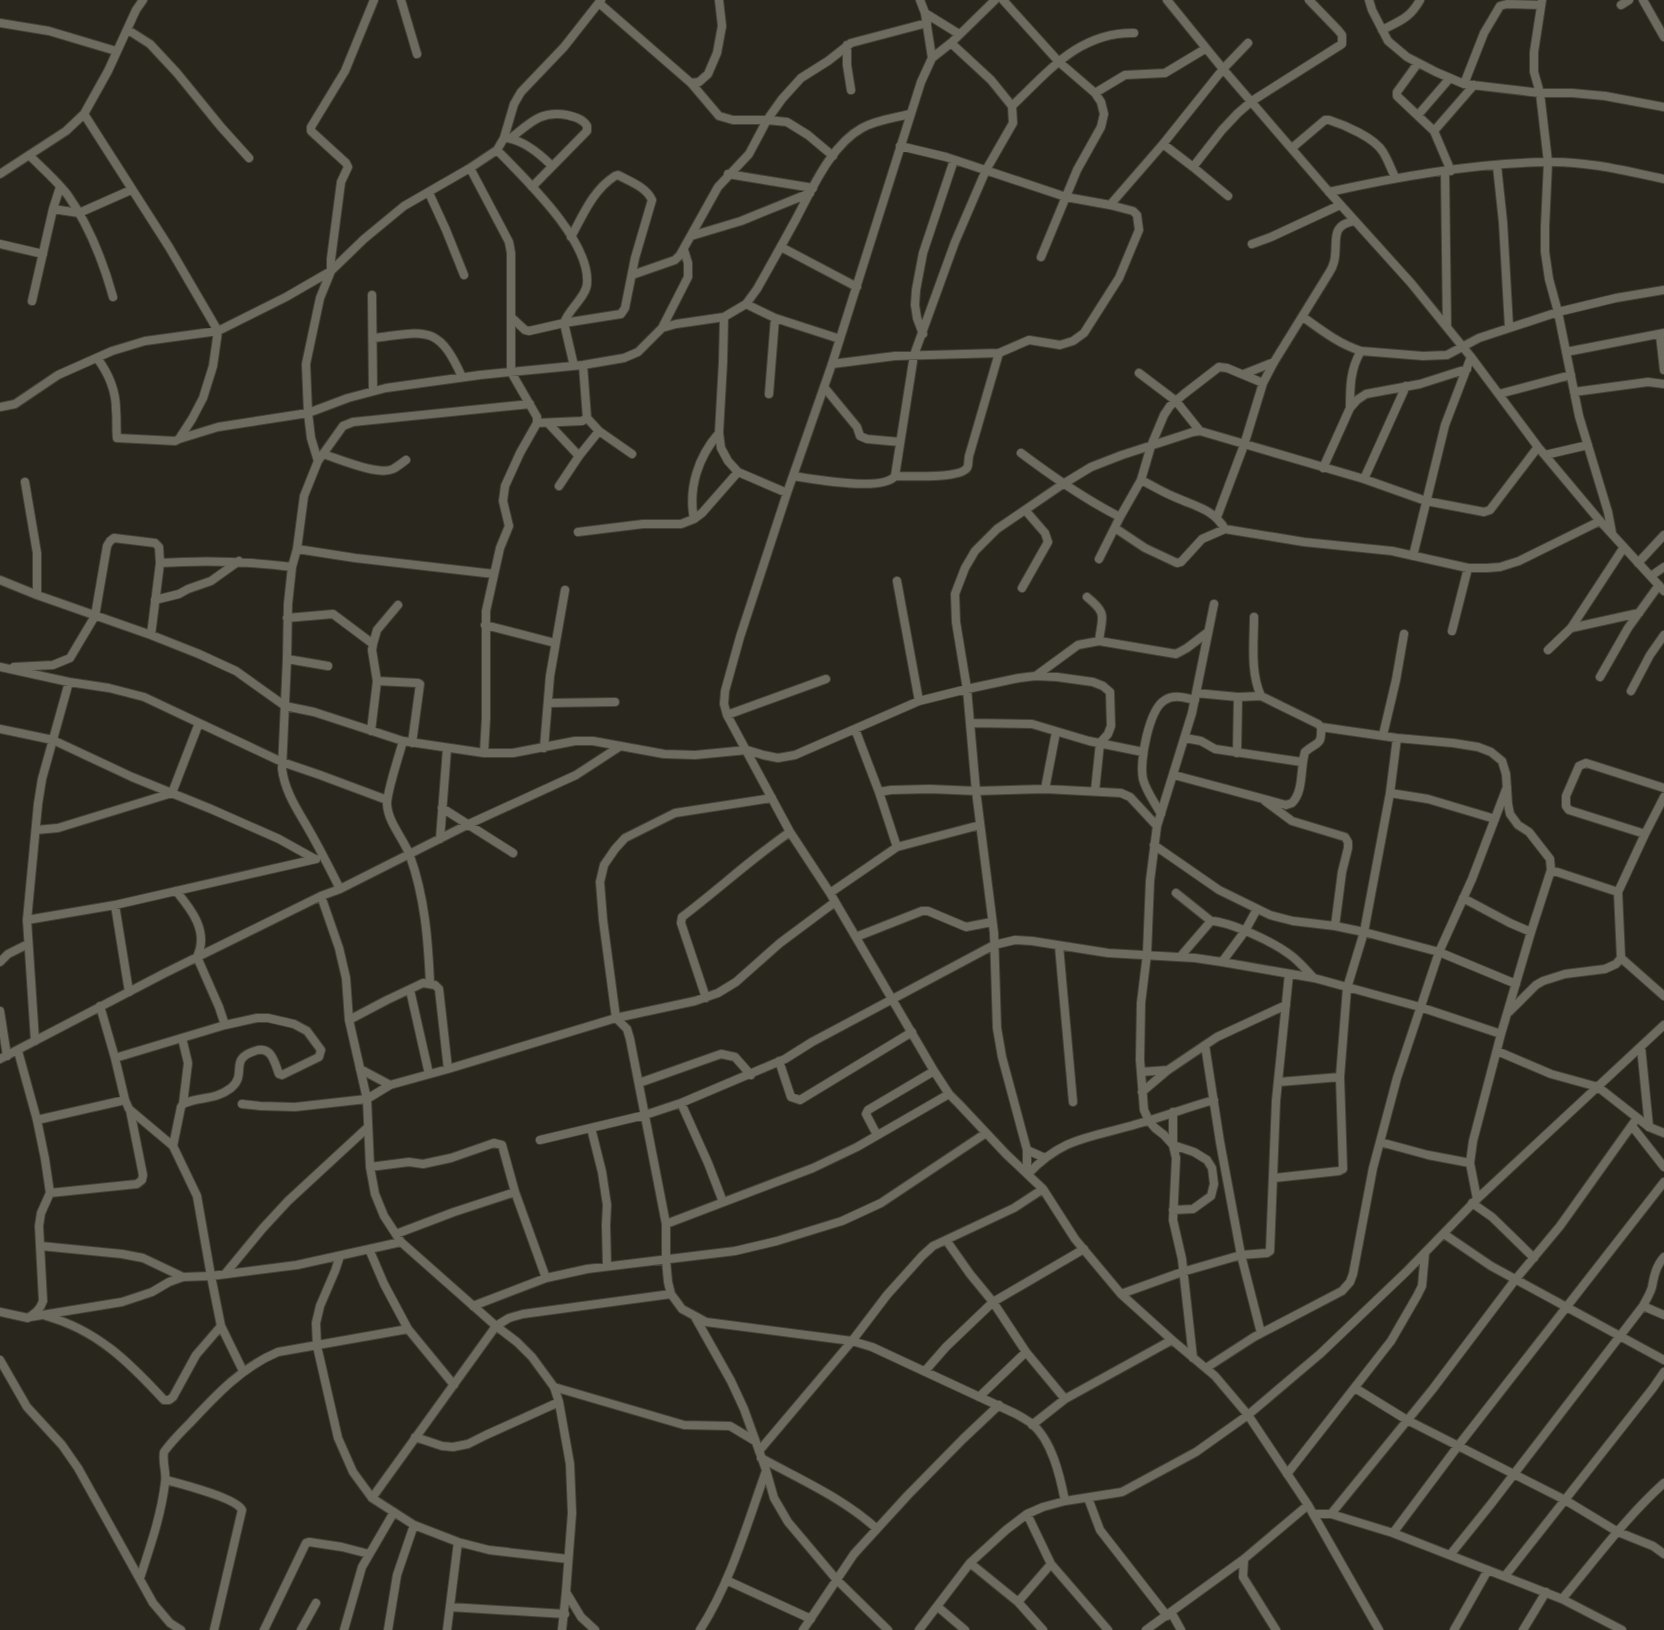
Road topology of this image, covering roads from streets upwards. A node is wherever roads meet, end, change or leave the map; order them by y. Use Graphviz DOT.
graph roads {
  1 [pos="143,0"];
  2 [pos="374,0"];
  3 [pos="401,0"];
  4 [pos="719,0"];
  5 [pos="920,0"];
  6 [pos="995,0"];
  7 [pos="1003,0"];
  8 [pos="1309,0"];
  9 [pos="1369,0"];
  10 [pos="1420,0"];
  11 [pos="1629,0"];
  12 [pos="1643,0"];
  13 [pos="600,1"];
  14 [pos="1171,2"];
  15 [pos="1542,3"];
  16 [pos="1621,5"];
  17 [pos="925,13"];
  18 [pos="0,23"];
  19 [pos="927,23"];
  20 [pos="128,30"];
  21 [pos="1382,30"];
  22 [pos="1134,33"];
  23 [pos="959,34"];
  24 [pos="1664,37"];
  25 [pos="952,42"];
  26 [pos="1248,43"];
  27 [pos="847,45"];
  28 [pos="1205,48"];
  29 [pos="116,51"];
  30 [pos="417,54"];
  31 [pos="932,58"];
  32 [pos="1059,62"];
  33 [pos="1418,63"];
  34 [pos="1223,69"];
  35 [pos="1450,78"];
  36 [pos="691,83"];
  37 [pos="1464,84"];
  38 [pos="1474,85"];
  39 [pos="851,90"];
  40 [pos="1095,93"];
  41 [pos="1540,93"];
  42 [pos="1252,101"];
  43 [pos="1012,106"];
  44 [pos="1664,107"];
  45 [pos="84,114"];
  46 [pos="910,114"];
  47 [pos="1418,115"];
  48 [pos="767,120"];
  49 [pos="1434,132"];
  50 [pos="508,138"];
  51 [pos="1163,144"];
  52 [pos="900,146"];
  53 [pos="1292,148"];
  54 [pos="497,150"];
  55 [pos="29,155"];
  56 [pos="833,156"];
  57 [pos="249,158"];
  58 [pos="954,160"];
  59 [pos="1548,162"];
  60 [pos="552,166"];
  61 [pos="1497,166"];
  62 [pos="1193,167"];
  63 [pos="470,168"];
  64 [pos="986,170"];
  65 [pos="1448,171"];
  66 [pos="0,174"];
  67 [pos="728,174"];
  68 [pos="1395,178"];
  69 [pos="1664,179"];
  70 [pos="60,186"];
  71 [pos="532,187"];
  72 [pos="132,190"];
  73 [pos="812,191"];
  74 [pos="1329,192"];
  75 [pos="429,193"];
  76 [pos="1228,196"];
  77 [pos="1066,197"];
  78 [pos="1340,204"];
  79 [pos="1110,205"];
  80 [pos="53,209"];
  81 [pos="79,213"];
  82 [pos="1355,221"];
  83 [pos="691,236"];
  84 [pos="572,237"];
  85 [pos="0,244"];
  86 [pos="1252,244"];
  87 [pos="781,247"];
  88 [pos="684,250"];
  89 [pos="43,254"];
  90 [pos="1041,257"];
  91 [pos="331,271"];
  92 [pos="464,275"];
  93 [pos="632,275"];
  94 [pos="857,287"];
  95 [pos="1664,290"];
  96 [pos="372,295"];
  97 [pos="113,297"];
  98 [pos="32,301"];
  99 [pos="746,304"];
  100 [pos="1558,312"];
  101 [pos="1303,316"];
  102 [pos="724,317"];
  103 [pos="512,318"];
  104 [pos="775,318"];
  105 [pos="564,323"];
  106 [pos="1447,327"];
  107 [pos="1509,327"];
  108 [pos="662,328"];
  109 [pos="218,331"];
  110 [pos="923,334"];
  111 [pos="1662,334"];
  112 [pos="372,338"];
  113 [pos="840,339"];
  114 [pos="1463,347"];
  115 [pos="1361,351"];
  116 [pos="1566,352"];
  117 [pos="999,353"];
  118 [pos="914,355"];
  119 [pos="1471,357"];
  120 [pos="97,358"];
  121 [pos="1274,362"];
  122 [pos="832,364"];
  123 [pos="578,365"];
  124 [pos="1467,369"];
  125 [pos="1664,370"];
  126 [pos="511,372"];
  127 [pos="1139,374"];
  128 [pos="1244,374"];
  129 [pos="1571,375"];
  130 [pos="462,378"];
  131 [pos="1264,383"];
  132 [pos="1664,384"];
  133 [pos="824,386"];
  134 [pos="1406,386"];
  135 [pos="373,391"];
  136 [pos="1574,392"];
  137 [pos="769,394"];
  138 [pos="1499,394"];
  139 [pos="1176,401"];
  140 [pos="530,404"];
  141 [pos="0,407"];
  142 [pos="1350,408"];
  143 [pos="308,413"];
  144 [pos="587,418"];
  145 [pos="537,423"];
  146 [pos="548,423"];
  147 [pos="599,430"];
  148 [pos="1200,431"];
  149 [pos="719,434"];
  150 [pos="179,439"];
  151 [pos="900,442"];
  152 [pos="1244,445"];
  153 [pos="1588,445"];
  154 [pos="1151,446"];
  155 [pos="1538,447"];
  156 [pos="1021,453"];
  157 [pos="323,454"];
  158 [pos="632,454"];
  159 [pos="1545,455"];
  160 [pos="580,456"];
  161 [pos="406,460"];
  162 [pos="318,461"];
  163 [pos="1323,468"];
  164 [pos="738,472"];
  165 [pos="794,476"];
  166 [pos="895,476"];
  167 [pos="1364,479"];
  168 [pos="1141,480"];
  169 [pos="25,482"];
  170 [pos="1063,484"];
  171 [pos="559,486"];
  172 [pos="787,494"];
  173 [pos="1426,501"];
  174 [pos="1024,510"];
  175 [pos="1120,516"];
  176 [pos="1218,517"];
  177 [pos="694,519"];
  178 [pos="1600,521"];
  179 [pos="1115,528"];
  180 [pos="1225,529"];
  181 [pos="578,532"];
  182 [pos="1613,535"];
  183 [pos="1664,535"];
  184 [pos="1624,547"];
  185 [pos="297,548"];
  186 [pos="1413,556"];
  187 [pos="1099,559"];
  188 [pos="239,562"];
  189 [pos="160,563"];
  190 [pos="1638,563"];
  191 [pos="292,566"];
  192 [pos="1664,567"];
  193 [pos="1468,568"];
  194 [pos="494,574"];
  195 [pos="1652,576"];
  196 [pos="0,580"];
  197 [pos="897,581"];
  198 [pos="1022,588"];
  199 [pos="1662,588"];
  200 [pos="565,590"];
  201 [pos="37,595"];
  202 [pos="1087,597"];
  203 [pos="155,600"];
  204 [pos="1214,604"];
  205 [pos="398,605"];
  206 [pos="1639,613"];
  207 [pos="95,616"];
  208 [pos="1254,617"];
  209 [pos="287,618"];
  210 [pos="486,625"];
  211 [pos="1571,628"];
  212 [pos="1452,631"];
  213 [pos="1208,632"];
  214 [pos="1404,634"];
  215 [pos="151,635"];
  216 [pos="1664,635"];
  217 [pos="1099,641"];
  218 [pos="555,643"];
  219 [pos="372,644"];
  220 [pos="1548,650"];
  221 [pos="287,659"];
  222 [pos="328,666"];
  223 [pos="2,667"];
  224 [pos="1035,676"];
  225 [pos="1600,678"];
  226 [pos="826,679"];
  227 [pos="377,681"];
  228 [pos="69,682"];
  229 [pos="967,689"];
  230 [pos="1631,691"];
  231 [pos="1196,696"];
  232 [pos="1261,696"];
  233 [pos="1238,697"];
  234 [pos="615,702"];
  235 [pos="919,702"];
  236 [pos="548,703"];
  237 [pos="285,706"];
  238 [pos="727,716"];
  239 [pos="199,723"];
  240 [pos="970,723"];
  241 [pos="1321,726"];
  242 [pos="0,728"];
  243 [pos="855,729"];
  244 [pos="371,731"];
  245 [pos="1056,732"];
  246 [pos="1383,735"];
  247 [pos="1185,738"];
  248 [pos="1397,738"];
  249 [pos="53,740"];
  250 [pos="403,742"];
  251 [pos="412,743"];
  252 [pos="1100,744"];
  253 [pos="618,747"];
  254 [pos="544,748"];
  255 [pos="446,749"];
  256 [pos="747,750"];
  257 [pos="1143,752"];
  258 [pos="484,753"];
  259 [pos="1237,753"];
  260 [pos="282,762"];
  261 [pos="1302,762"];
  262 [pos="1174,775"];
  263 [pos="1507,787"];
  264 [pos="1664,788"];
  265 [pos="1045,789"];
  266 [pos="976,791"];
  267 [pos="1095,791"];
  268 [pos="879,792"];
  269 [pos="172,793"];
  270 [pos="1390,793"];
  271 [pos="1664,797"];
  272 [pos="772,798"];
  273 [pos="1263,799"];
  274 [pos="387,800"];
  275 [pos="442,808"];
  276 [pos="1161,814"];
  277 [pos="1495,819"];
  278 [pos="469,824"];
  279 [pos="980,825"];
  280 [pos="1157,826"];
  281 [pos="36,830"];
  282 [pos="790,832"];
  283 [pos="1645,834"];
  284 [pos="440,839"];
  285 [pos="1154,845"];
  286 [pos="897,847"];
  287 [pos="513,853"];
  288 [pos="410,854"];
  289 [pos="324,857"];
  290 [pos="315,859"];
  291 [pos="1551,870"];
  292 [pos="340,889"];
  293 [pos="176,891"];
  294 [pos="1618,892"];
  295 [pos="830,893"];
  296 [pos="1176,893"];
  297 [pos="321,896"];
  298 [pos="1463,898"];
  299 [pos="835,902"];
  300 [pos="115,905"];
  301 [pos="1257,909"];
  302 [pos="27,920"];
  303 [pos="1211,921"];
  304 [pos="992,922"];
  305 [pos="1335,926"];
  306 [pos="1245,931"];
  307 [pos="1364,932"];
  308 [pos="1531,932"];
  309 [pos="856,937"];
  310 [pos="28,944"];
  311 [pos="994,945"];
  312 [pos="1059,946"];
  313 [pos="1438,952"];
  314 [pos="1147,954"];
  315 [pos="197,957"];
  316 [pos="1180,957"];
  317 [pos="1621,958"];
  318 [pos="0,962"];
  319 [pos="1222,962"];
  320 [pos="1289,974"];
  321 [pos="1314,978"];
  322 [pos="430,983"];
  323 [pos="1516,984"];
  324 [pos="1347,988"];
  325 [pos="410,990"];
  326 [pos="128,992"];
  327 [pos="1664,996"];
  328 [pos="706,998"];
  329 [pos="892,998"];
  330 [pos="100,1006"];
  331 [pos="1286,1006"];
  332 [pos="1420,1007"];
  333 [pos="0,1011"];
  334 [pos="1507,1014"];
  335 [pos="616,1018"];
  336 [pos="349,1020"];
  337 [pos="225,1025"];
  338 [pos="1664,1025"];
  339 [pos="912,1032"];
  340 [pos="1501,1034"];
  341 [pos="182,1038"];
  342 [pos="35,1041"];
  343 [pos="1205,1045"];
  344 [pos="1640,1047"];
  345 [pos="1497,1050"];
  346 [pos="18,1051"];
  347 [pos="3,1058"];
  348 [pos="115,1058"];
  349 [pos="778,1061"];
  350 [pos="360,1069"];
  351 [pos="448,1069"];
  352 [pos="1168,1070"];
  353 [pos="934,1072"];
  354 [pos="1141,1072"];
  355 [pos="429,1074"];
  356 [pos="750,1074"];
  357 [pos="1340,1077"];
  358 [pos="1279,1082"];
  359 [pos="639,1083"];
  360 [pos="390,1085"];
  361 [pos="1598,1087"];
  362 [pos="1142,1092"];
  363 [pos="949,1094"];
  364 [pos="367,1099"];
  365 [pos="125,1100"];
  366 [pos="1214,1100"];
  367 [pos="1073,1102"];
  368 [pos="681,1103"];
  369 [pos="183,1104"];
  370 [pos="242,1104"];
  371 [pos="130,1109"];
  372 [pos="1173,1112"];
  373 [pos="645,1115"];
  374 [pos="1637,1118"];
  375 [pos="37,1120"];
  376 [pos="1149,1121"];
  377 [pos="1632,1126"];
  378 [pos="1649,1127"];
  379 [pos="367,1128"];
  380 [pos="591,1128"];
  381 [pos="986,1133"];
  382 [pos="1664,1133"];
  383 [pos="877,1135"];
  384 [pos="540,1140"];
  385 [pos="1380,1142"];
  386 [pos="1173,1145"];
  387 [pos="173,1146"];
  388 [pos="1027,1150"];
  389 [pos="1045,1158"];
  390 [pos="1470,1162"];
  391 [pos="370,1167"];
  392 [pos="1664,1167"];
  393 [pos="1028,1174"];
  394 [pos="1274,1178"];
  395 [pos="1664,1182"];
  396 [pos="1043,1189"];
  397 [pos="515,1192"];
  398 [pos="50,1193"];
  399 [pos="1474,1201"];
  400 [pos="723,1202"];
  401 [pos="1173,1210"];
  402 [pos="666,1224"];
  403 [pos="396,1234"];
  404 [pos="1444,1234"];
  405 [pos="946,1240"];
  406 [pos="401,1242"];
  407 [pos="41,1246"];
  408 [pos="369,1249"];
  409 [pos="1084,1249"];
  410 [pos="1425,1253"];
  411 [pos="1241,1255"];
  412 [pos="340,1256"];
  413 [pos="1534,1258"];
  414 [pos="1664,1258"];
  415 [pos="666,1260"];
  416 [pos="607,1266"];
  417 [pos="1182,1272"];
  418 [pos="225,1274"];
  419 [pos="211,1276"];
  420 [pos="183,1277"];
  421 [pos="546,1278"];
  422 [pos="1515,1280"];
  423 [pos="671,1294"];
  424 [pos="1121,1294"];
  425 [pos="993,1302"];
  426 [pos="473,1306"];
  427 [pos="1643,1306"];
  428 [pos="1567,1308"];
  429 [pos="0,1312"];
  430 [pos="1664,1314"];
  431 [pos="43,1316"];
  432 [pos="695,1317"];
  433 [pos="28,1318"];
  434 [pos="220,1326"];
  435 [pos="496,1326"];
  436 [pos="408,1329"];
  437 [pos="1261,1333"];
  438 [pos="1620,1337"];
  439 [pos="852,1340"];
  440 [pos="1172,1340"];
  441 [pos="317,1346"];
  442 [pos="1026,1352"];
  443 [pos="1193,1358"];
  444 [pos="0,1360"];
  445 [pos="1664,1360"];
  446 [pos="1206,1368"];
  447 [pos="925,1370"];
  448 [pos="243,1371"];
  449 [pos="1664,1372"];
  450 [pos="454,1385"];
  451 [pos="554,1387"];
  452 [pos="1355,1388"];
  453 [pos="979,1398"];
  454 [pos="1065,1399"];
  455 [pos="559,1402"];
  456 [pos="999,1405"];
  457 [pos="1248,1415"];
  458 [pos="1407,1420"];
  459 [pos="1032,1424"];
  460 [pos="415,1437"];
  461 [pos="755,1441"];
  462 [pos="1458,1446"];
  463 [pos="760,1455"];
  464 [pos="766,1470"];
  465 [pos="1287,1474"];
  466 [pos="1514,1475"];
  467 [pos="166,1480"];
  468 [pos="1664,1483"];
  469 [pos="372,1498"];
  470 [pos="1088,1498"];
  471 [pos="1565,1500"];
  472 [pos="1064,1501"];
  473 [pos="1308,1506"];
  474 [pos="394,1512"];
  475 [pos="1027,1514"];
  476 [pos="1313,1514"];
  477 [pos="1331,1514"];
  478 [pos="414,1525"];
  479 [pos="877,1528"];
  480 [pos="1618,1532"];
  481 [pos="1394,1533"];
  482 [pos="458,1542"];
  483 [pos="369,1554"];
  484 [pos="1664,1554"];
  485 [pos="1450,1555"];
  486 [pos="1244,1559"];
  487 [pos="568,1560"];
  488 [pos="970,1564"];
  489 [pos="1051,1564"];
  490 [pos="1488,1570"];
  491 [pos="1228,1571"];
  492 [pos="1505,1576"];
  493 [pos="1244,1577"];
  494 [pos="140,1578"];
  495 [pos="836,1579"];
  496 [pos="726,1580"];
  497 [pos="566,1592"];
  498 [pos="1546,1592"];
  499 [pos="1562,1599"];
  500 [pos="1018,1602"];
  501 [pos="316,1603"];
  502 [pos="450,1607"];
  503 [pos="938,1607"];
  504 [pos="565,1614"];
  505 [pos="1168,1614"];
  506 [pos="811,1619"];
  507 [pos="181,1630"];
  508 [pos="214,1630"];
  509 [pos="264,1630"];
  510 [pos="301,1630"];
  511 [pos="344,1630"];
  512 [pos="388,1630"];
  513 [pos="447,1630"];
  514 [pos="562,1630"];
  515 [pos="595,1630"];
  516 [pos="700,1630"];
  517 [pos="804,1630"];
  518 [pos="888,1630"];
  519 [pos="919,1630"];
  520 [pos="964,1630"];
  521 [pos="1043,1630"];
  522 [pos="1108,1630"];
  523 [pos="1146,1630"];
  524 [pos="1181,1630"];
  525 [pos="1276,1630"];
  526 [pos="1379,1630"];
  527 [pos="1454,1630"];
  528 [pos="1523,1630"];
  529 [pos="1622,1630"];
  1 -- 20 [label="street"];
  2 -- 91 [label="street"];
  3 -- 30 [label="street"];
  4 -- 36 [label="street"];
  5 -- 17 [label="street"];
  6 -- 23 [label="street"];
  7 -- 32 [label="street"];
  8 -- 42 [label="street"];
  9 -- 21 [label="street"];
  10 -- 21 [label="street"];
  11 -- 16 [label="street"];
  12 -- 24 [label="street"];
  13 -- 36 [label="street"];
  13 -- 50 [label="street"];
  14 -- 28 [label="street"];
  15 -- 37 [label="street"];
  15 -- 41 [label="street"];
  17 -- 19 [label="street"];
  17 -- 23 [label="street"];
  18 -- 29 [label="street"];
  19 -- 27 [label="street"];
  19 -- 31 [label="street"];
  20 -- 29 [label="street"];
  20 -- 57 [label="street"];
  21 -- 33 [label="street"];
  22 -- 32 [label="street"];
  23 -- 25 [label="street"];
  25 -- 31 [label="street"];
  25 -- 43 [label="street"];
  26 -- 34 [label="street"];
  27 -- 39 [label="street"];
  27 -- 48 [label="street"];
  28 -- 34 [label="street"];
  28 -- 40 [label="street"];
  29 -- 45 [label="street"];
  31 -- 46 [label="street"];
  32 -- 40 [label="street"];
  32 -- 43 [label="street"];
  33 -- 35 [label="street"];
  33 -- 47 [label="street"];
  34 -- 42 [label="street"];
  34 -- 51 [label="street"];
  35 -- 37 [label="street"];
  35 -- 47 [label="street"];
  36 -- 48 [label="street"];
  37 -- 38 [label="street"];
  38 -- 41 [label="street"];
  38 -- 49 [label="street"];
  40 -- 77 [label="street"];
  41 -- 44 [label="street"];
  41 -- 59 [label="street"];
  42 -- 53 [label="street"];
  42 -- 62 [label="street"];
  43 -- 64 [label="street"];
  45 -- 55 [label="street"];
  45 -- 72 [label="street"];
  46 -- 52 [label="street"];
  46 -- 56 [label="street"];
  47 -- 49 [label="street"];
  48 -- 56 [label="street"];
  48 -- 67 [label="street"];
  49 -- 65 [label="street"];
  50 -- 54 [label="street"];
  50 -- 60 [label="street"];
  50 -- 60 [label="street"];
  51 -- 62 [label="street"];
  51 -- 79 [label="street"];
  52 -- 58 [label="street"];
  52 -- 94 [label="street"];
  53 -- 68 [label="street"];
  53 -- 74 [label="street"];
  54 -- 63 [label="street"];
  54 -- 71 [label="street"];
  55 -- 66 [label="street"];
  55 -- 70 [label="street"];
  56 -- 73 [label="street"];
  58 -- 64 [label="street"];
  58 -- 110 [label="street"];
  59 -- 61 [label="street"];
  59 -- 69 [label="street"];
  59 -- 100 [label="street"];
  60 -- 71 [label="street"];
  61 -- 65 [label="street"];
  61 -- 107 [label="street"];
  62 -- 76 [label="street"];
  63 -- 75 [label="street"];
  63 -- 103 [label="street"];
  64 -- 77 [label="street"];
  64 -- 110 [label="street"];
  65 -- 68 [label="street"];
  65 -- 106 [label="street"];
  67 -- 73 [label="street"];
  67 -- 83 [label="street"];
  68 -- 74 [label="street"];
  70 -- 80 [label="street"];
  70 -- 81 [label="street"];
  71 -- 84 [label="street"];
  72 -- 81 [label="street"];
  72 -- 109 [label="street"];
  73 -- 83 [label="street"];
  73 -- 87 [label="street"];
  74 -- 78 [label="street"];
  75 -- 91 [label="street"];
  75 -- 92 [label="street"];
  77 -- 79 [label="street"];
  77 -- 90 [label="street"];
  78 -- 82 [label="street"];
  78 -- 86 [label="street"];
  79 -- 117 [label="street"];
  80 -- 81 [label="street"];
  80 -- 89 [label="street"];
  81 -- 97 [label="street"];
  82 -- 101 [label="street"];
  82 -- 106 [label="street"];
  83 -- 88 [label="street"];
  84 -- 93 [label="street"];
  84 -- 105 [label="street"];
  85 -- 89 [label="street"];
  87 -- 94 [label="street"];
  87 -- 99 [label="street"];
  88 -- 93 [label="street"];
  88 -- 108 [label="street"];
  89 -- 98 [label="street"];
  91 -- 109 [label="street"];
  91 -- 143 [label="street"];
  93 -- 105 [label="street"];
  94 -- 113 [label="street"];
  95 -- 100 [label="street"];
  96 -- 112 [label="street"];
  99 -- 102 [label="street"];
  99 -- 104 [label="street"];
  100 -- 107 [label="street"];
  100 -- 116 [label="street"];
  101 -- 115 [label="street"];
  101 -- 121 [label="street"];
  102 -- 108 [label="street"];
  102 -- 149 [label="street"];
  103 -- 105 [label="street"];
  103 -- 126 [label="street"];
  104 -- 113 [label="street"];
  104 -- 137 [label="street"];
  105 -- 123 [label="street"];
  106 -- 114 [label="street"];
  107 -- 114 [label="street"];
  108 -- 123 [label="street"];
  109 -- 120 [label="street"];
  109 -- 150 [label="street"];
  110 -- 118 [label="street"];
  111 -- 116 [label="street"];
  111 -- 125 [label="street"];
  112 -- 130 [label="street"];
  112 -- 135 [label="street"];
  113 -- 122 [label="street"];
  114 -- 115 [label="street"];
  114 -- 119 [label="street"];
  115 -- 142 [label="street"];
  116 -- 129 [label="street"];
  117 -- 118 [label="street"];
  117 -- 166 [label="street"];
  118 -- 122 [label="street"];
  118 -- 151 [label="street"];
  119 -- 124 [label="street"];
  119 -- 138 [label="street"];
  120 -- 141 [label="street"];
  120 -- 150 [label="street"];
  121 -- 128 [label="street"];
  121 -- 131 [label="street"];
  122 -- 133 [label="street"];
  123 -- 126 [label="street"];
  123 -- 144 [label="street"];
  124 -- 134 [label="street"];
  124 -- 173 [label="street"];
  126 -- 130 [label="street"];
  126 -- 140 [label="street"];
  127 -- 139 [label="street"];
  128 -- 131 [label="street"];
  128 -- 139 [label="street"];
  129 -- 136 [label="street"];
  129 -- 138 [label="street"];
  130 -- 135 [label="street"];
  131 -- 152 [label="street"];
  132 -- 136 [label="street"];
  133 -- 151 [label="street"];
  133 -- 165 [label="street"];
  134 -- 142 [label="street"];
  134 -- 167 [label="street"];
  135 -- 143 [label="street"];
  136 -- 153 [label="street"];
  138 -- 155 [label="street"];
  139 -- 148 [label="street"];
  139 -- 154 [label="street"];
  140 -- 145 [label="street"];
  140 -- 157 [label="street"];
  142 -- 163 [label="street"];
  143 -- 150 [label="street"];
  143 -- 162 [label="street"];
  144 -- 146 [label="street"];
  144 -- 147 [label="street"];
  145 -- 146 [label="street"];
  145 -- 194 [label="street"];
  146 -- 160 [label="street"];
  147 -- 158 [label="street"];
  147 -- 160 [label="street"];
  148 -- 152 [label="street"];
  148 -- 154 [label="street"];
  149 -- 164 [label="street"];
  149 -- 177 [label="street"];
  151 -- 166 [label="street"];
  152 -- 163 [label="street"];
  152 -- 176 [label="street"];
  153 -- 159 [label="street"];
  153 -- 182 [label="street"];
  154 -- 168 [label="street"];
  154 -- 170 [label="street"];
  155 -- 159 [label="street"];
  155 -- 173 [label="street"];
  156 -- 170 [label="street"];
  157 -- 161 [label="street"];
  157 -- 162 [label="street"];
  159 -- 178 [label="street"];
  160 -- 171 [label="street"];
  162 -- 185 [label="street"];
  163 -- 167 [label="street"];
  164 -- 172 [label="street"];
  164 -- 177 [label="street"];
  165 -- 166 [label="street"];
  165 -- 172 [label="street"];
  167 -- 173 [label="street"];
  168 -- 175 [label="street"];
  168 -- 176 [label="street"];
  169 -- 201 [label="street"];
  170 -- 174 [label="street"];
  170 -- 175 [label="street"];
  172 -- 238 [label="street"];
  173 -- 186 [label="street"];
  174 -- 198 [label="street"];
  174 -- 229 [label="street"];
  175 -- 179 [label="street"];
  176 -- 180 [label="street"];
  177 -- 181 [label="street"];
  178 -- 182 [label="street"];
  178 -- 193 [label="street"];
  179 -- 180 [label="street"];
  179 -- 187 [label="street"];
  180 -- 186 [label="street"];
  182 -- 184 [label="street"];
  183 -- 190 [label="street"];
  184 -- 190 [label="street"];
  184 -- 211 [label="street"];
  185 -- 191 [label="street"];
  185 -- 194 [label="street"];
  186 -- 193 [label="street"];
  188 -- 189 [label="street"];
  188 -- 191 [label="street"];
  188 -- 203 [label="street"];
  189 -- 203 [label="street"];
  189 -- 207 [label="street"];
  190 -- 195 [label="street"];
  191 -- 209 [label="street"];
  192 -- 195 [label="street"];
  193 -- 212 [label="street"];
  194 -- 210 [label="street"];
  195 -- 199 [label="street"];
  196 -- 201 [label="street"];
  197 -- 235 [label="street"];
  199 -- 206 [label="street"];
  200 -- 218 [label="street"];
  201 -- 207 [label="street"];
  202 -- 217 [label="street"];
  203 -- 215 [label="street"];
  204 -- 213 [label="street"];
  205 -- 219 [label="street"];
  206 -- 211 [label="street"];
  206 -- 225 [label="street"];
  207 -- 215 [label="street"];
  207 -- 223 [label="street"];
  208 -- 232 [label="street"];
  209 -- 219 [label="street"];
  209 -- 221 [label="street"];
  210 -- 218 [label="street"];
  210 -- 258 [label="street"];
  211 -- 220 [label="street"];
  213 -- 217 [label="street"];
  213 -- 231 [label="street"];
  214 -- 246 [label="street"];
  215 -- 237 [label="street"];
  216 -- 230 [label="street"];
  217 -- 224 [label="street"];
  218 -- 236 [label="street"];
  219 -- 227 [label="street"];
  221 -- 222 [label="street"];
  221 -- 237 [label="street"];
  223 -- 228 [label="street"];
  224 -- 229 [label="street"];
  224 -- 252 [label="street"];
  226 -- 238 [label="street"];
  227 -- 244 [label="street"];
  227 -- 251 [label="street"];
  228 -- 239 [label="street"];
  228 -- 249 [label="street"];
  229 -- 235 [label="street"];
  229 -- 240 [label="street"];
  231 -- 233 [label="street"];
  231 -- 247 [label="street"];
  231 -- 257 [label="street"];
  232 -- 233 [label="street"];
  232 -- 241 [label="street"];
  233 -- 259 [label="street"];
  234 -- 236 [label="street"];
  235 -- 243 [label="street"];
  236 -- 254 [label="street"];
  237 -- 244 [label="street"];
  237 -- 260 [label="street"];
  238 -- 256 [label="street"];
  239 -- 260 [label="street"];
  239 -- 269 [label="street"];
  240 -- 245 [label="street"];
  240 -- 266 [label="street"];
  241 -- 246 [label="street"];
  241 -- 261 [label="street"];
  242 -- 249 [label="street"];
  243 -- 256 [label="street"];
  243 -- 268 [label="street"];
  244 -- 250 [label="street"];
  245 -- 252 [label="street"];
  245 -- 265 [label="street"];
  246 -- 248 [label="street"];
  247 -- 259 [label="street"];
  247 -- 262 [label="street"];
  248 -- 263 [label="street"];
  248 -- 270 [label="street"];
  249 -- 269 [label="street"];
  249 -- 281 [label="street"];
  250 -- 251 [label="street"];
  250 -- 274 [label="street"];
  251 -- 255 [label="street"];
  252 -- 257 [label="street"];
  252 -- 267 [label="street"];
  253 -- 254 [label="street"];
  253 -- 256 [label="street"];
  253 -- 278 [label="street"];
  254 -- 258 [label="street"];
  255 -- 258 [label="street"];
  255 -- 275 [label="street"];
  256 -- 272 [label="street"];
  257 -- 276 [label="street"];
  259 -- 261 [label="street"];
  260 -- 274 [label="street"];
  260 -- 289 [label="street"];
  261 -- 273 [label="street"];
  262 -- 273 [label="street"];
  262 -- 276 [label="street"];
  263 -- 277 [label="street"];
  263 -- 291 [label="street"];
  264 -- 283 [label="street"];
  265 -- 266 [label="street"];
  265 -- 267 [label="street"];
  266 -- 268 [label="street"];
  266 -- 279 [label="street"];
  267 -- 280 [label="street"];
  268 -- 286 [label="street"];
  269 -- 281 [label="street"];
  269 -- 290 [label="street"];
  270 -- 277 [label="street"];
  270 -- 307 [label="street"];
  271 -- 283 [label="street"];
  272 -- 282 [label="street"];
  272 -- 335 [label="street"];
  273 -- 305 [label="street"];
  274 -- 288 [label="street"];
  275 -- 278 [label="street"];
  275 -- 284 [label="street"];
  276 -- 280 [label="street"];
  277 -- 298 [label="street"];
  278 -- 284 [label="street"];
  278 -- 287 [label="street"];
  279 -- 286 [label="street"];
  279 -- 304 [label="street"];
  280 -- 285 [label="street"];
  281 -- 302 [label="street"];
  282 -- 295 [label="street"];
  282 -- 328 [label="street"];
  283 -- 294 [label="street"];
  284 -- 288 [label="street"];
  285 -- 301 [label="street"];
  285 -- 314 [label="street"];
  286 -- 295 [label="street"];
  288 -- 292 [label="street"];
  288 -- 322 [label="street"];
  289 -- 290 [label="street"];
  289 -- 292 [label="street"];
  290 -- 293 [label="street"];
  291 -- 294 [label="street"];
  291 -- 308 [label="street"];
  292 -- 297 [label="street"];
  293 -- 300 [label="street"];
  293 -- 315 [label="street"];
  294 -- 317 [label="street"];
  295 -- 299 [label="street"];
  296 -- 303 [label="street"];
  297 -- 315 [label="street"];
  297 -- 336 [label="street"];
  298 -- 308 [label="street"];
  298 -- 313 [label="street"];
  299 -- 309 [label="street"];
  299 -- 328 [label="street"];
  300 -- 302 [label="street"];
  300 -- 326 [label="street"];
  301 -- 305 [label="street"];
  301 -- 306 [label="street"];
  302 -- 310 [label="street"];
  303 -- 306 [label="street"];
  303 -- 316 [label="street"];
  304 -- 309 [label="street"];
  304 -- 311 [label="street"];
  305 -- 307 [label="street"];
  306 -- 319 [label="street"];
  306 -- 321 [label="street"];
  307 -- 313 [label="street"];
  307 -- 324 [label="street"];
  308 -- 323 [label="street"];
  309 -- 329 [label="street"];
  310 -- 318 [label="street"];
  310 -- 342 [label="street"];
  311 -- 312 [label="street"];
  311 -- 329 [label="street"];
  311 -- 388 [label="street"];
  312 -- 314 [label="street"];
  312 -- 367 [label="street"];
  313 -- 323 [label="street"];
  313 -- 332 [label="street"];
  314 -- 316 [label="street"];
  314 -- 354 [label="street"];
  315 -- 326 [label="street"];
  315 -- 337 [label="street"];
  316 -- 319 [label="street"];
  317 -- 327 [label="street"];
  317 -- 334 [label="street"];
  319 -- 320 [label="street"];
  320 -- 321 [label="street"];
  320 -- 331 [label="street"];
  321 -- 324 [label="street"];
  322 -- 325 [label="street"];
  322 -- 351 [label="street"];
  323 -- 334 [label="street"];
  324 -- 332 [label="street"];
  324 -- 357 [label="street"];
  325 -- 336 [label="street"];
  325 -- 355 [label="street"];
  326 -- 330 [label="street"];
  328 -- 335 [label="street"];
  329 -- 339 [label="street"];
  329 -- 349 [label="street"];
  330 -- 342 [label="street"];
  330 -- 348 [label="street"];
  331 -- 343 [label="street"];
  331 -- 358 [label="street"];
  332 -- 340 [label="street"];
  332 -- 385 [label="street"];
  333 -- 347 [label="street"];
  334 -- 340 [label="street"];
  335 -- 351 [label="street"];
  335 -- 359 [label="street"];
  336 -- 350 [label="street"];
  337 -- 341 [label="street"];
  337 -- 369 [label="street"];
  338 -- 344 [label="street"];
  339 -- 349 [label="street"];
  339 -- 353 [label="street"];
  340 -- 345 [label="street"];
  341 -- 348 [label="street"];
  341 -- 369 [label="street"];
  342 -- 346 [label="street"];
  343 -- 352 [label="street"];
  343 -- 366 [label="street"];
  344 -- 361 [label="street"];
  344 -- 378 [label="street"];
  345 -- 361 [label="street"];
  345 -- 390 [label="street"];
  346 -- 347 [label="street"];
  346 -- 375 [label="street"];
  348 -- 365 [label="street"];
  349 -- 356 [label="street"];
  350 -- 360 [label="street"];
  350 -- 364 [label="street"];
  351 -- 355 [label="street"];
  352 -- 354 [label="street"];
  352 -- 362 [label="street"];
  353 -- 363 [label="street"];
  353 -- 383 [label="street"];
  354 -- 362 [label="street"];
  355 -- 360 [label="street"];
  356 -- 359 [label="street"];
  356 -- 368 [label="street"];
  357 -- 358 [label="street"];
  357 -- 394 [label="street"];
  358 -- 394 [label="street"];
  359 -- 373 [label="street"];
  360 -- 364 [label="street"];
  361 -- 374 [label="street"];
  361 -- 399 [label="street"];
  362 -- 376 [label="street"];
  363 -- 381 [label="street"];
  363 -- 383 [label="street"];
  364 -- 370 [label="street"];
  364 -- 379 [label="street"];
  365 -- 371 [label="street"];
  365 -- 375 [label="street"];
  366 -- 372 [label="street"];
  366 -- 411 [label="street"];
  368 -- 373 [label="street"];
  368 -- 400 [label="street"];
  369 -- 387 [label="street"];
  371 -- 387 [label="street"];
  371 -- 398 [label="street"];
  372 -- 376 [label="street"];
  372 -- 386 [label="street"];
  373 -- 380 [label="street"];
  373 -- 402 [label="street"];
  374 -- 377 [label="street"];
  374 -- 378 [label="street"];
  375 -- 398 [label="street"];
  376 -- 386 [label="street"];
  376 -- 389 [label="street"];
  377 -- 392 [label="street"];
  377 -- 413 [label="street"];
  378 -- 382 [label="street"];
  379 -- 391 [label="street"];
  379 -- 418 [label="street"];
  380 -- 384 [label="street"];
  380 -- 416 [label="street"];
  381 -- 393 [label="street"];
  381 -- 415 [label="street"];
  383 -- 400 [label="street"];
  385 -- 390 [label="street"];
  385 -- 437 [label="street"];
  386 -- 401 [label="street"];
  386 -- 401 [label="street"];
  387 -- 419 [label="street"];
  388 -- 389 [label="street"];
  388 -- 393 [label="street"];
  389 -- 393 [label="street"];
  390 -- 399 [label="street"];
  391 -- 397 [label="street"];
  391 -- 403 [label="street"];
  393 -- 396 [label="street"];
  394 -- 411 [label="street"];
  395 -- 428 [label="street"];
  396 -- 405 [label="street"];
  396 -- 409 [label="street"];
  397 -- 403 [label="street"];
  397 -- 421 [label="street"];
  398 -- 407 [label="street"];
  399 -- 404 [label="street"];
  399 -- 413 [label="street"];
  400 -- 402 [label="street"];
  401 -- 417 [label="street"];
  402 -- 415 [label="street"];
  403 -- 406 [label="street"];
  404 -- 410 [label="street"];
  404 -- 422 [label="street"];
  405 -- 425 [label="street"];
  405 -- 439 [label="street"];
  406 -- 408 [label="street"];
  406 -- 426 [label="street"];
  407 -- 420 [label="street"];
  407 -- 433 [label="street"];
  408 -- 412 [label="street"];
  408 -- 436 [label="street"];
  409 -- 424 [label="street"];
  409 -- 425 [label="street"];
  410 -- 452 [label="street"];
  410 -- 457 [label="street"];
  411 -- 417 [label="street"];
  411 -- 437 [label="street"];
  412 -- 418 [label="street"];
  412 -- 441 [label="street"];
  413 -- 422 [label="street"];
  414 -- 427 [label="street"];
  415 -- 416 [label="street"];
  415 -- 423 [label="street"];
  416 -- 421 [label="street"];
  417 -- 424 [label="street"];
  417 -- 443 [label="street"];
  418 -- 419 [label="street"];
  419 -- 420 [label="street"];
  419 -- 434 [label="street"];
  420 -- 431 [label="street"];
  421 -- 426 [label="street"];
  422 -- 428 [label="street"];
  422 -- 458 [label="street"];
  423 -- 432 [label="street"];
  423 -- 435 [label="street"];
  424 -- 440 [label="street"];
  425 -- 442 [label="street"];
  425 -- 447 [label="street"];
  426 -- 435 [label="street"];
  427 -- 430 [label="street"];
  427 -- 438 [label="street"];
  428 -- 438 [label="street"];
  428 -- 462 [label="street"];
  429 -- 433 [label="street"];
  431 -- 433 [label="street"];
  431 -- 434 [label="street"];
  432 -- 439 [label="street"];
  432 -- 461 [label="street"];
  434 -- 448 [label="street"];
  435 -- 450 [label="street"];
  435 -- 451 [label="street"];
  436 -- 441 [label="street"];
  436 -- 450 [label="street"];
  437 -- 446 [label="street"];
  438 -- 445 [label="street"];
  438 -- 466 [label="street"];
  439 -- 447 [label="street"];
  439 -- 463 [label="street"];
  440 -- 443 [label="street"];
  440 -- 454 [label="street"];
  441 -- 448 [label="street"];
  441 -- 469 [label="street"];
  442 -- 453 [label="street"];
  442 -- 454 [label="street"];
  443 -- 446 [label="street"];
  444 -- 494 [label="street"];
  446 -- 457 [label="street"];
  447 -- 453 [label="street"];
  448 -- 467 [label="street"];
  449 -- 471 [label="street"];
  450 -- 460 [label="street"];
  451 -- 455 [label="street"];
  451 -- 461 [label="street"];
  452 -- 458 [label="street"];
  452 -- 465 [label="street"];
  453 -- 456 [label="street"];
  454 -- 459 [label="street"];
  455 -- 460 [label="street"];
  455 -- 487 [label="street"];
  456 -- 459 [label="street"];
  456 -- 479 [label="street"];
  457 -- 465 [label="street"];
  457 -- 470 [label="street"];
  458 -- 462 [label="street"];
  458 -- 477 [label="street"];
  459 -- 472 [label="street"];
  460 -- 469 [label="street"];
  461 -- 463 [label="street"];
  462 -- 466 [label="street"];
  462 -- 481 [label="street"];
  463 -- 464 [label="street"];
  463 -- 479 [label="street"];
  464 -- 495 [label="street"];
  464 -- 496 [label="street"];
  465 -- 473 [label="street"];
  466 -- 471 [label="street"];
  466 -- 485 [label="street"];
  467 -- 494 [label="street"];
  467 -- 508 [label="street"];
  468 -- 480 [label="street"];
  469 -- 474 [label="street"];
  470 -- 472 [label="street"];
  470 -- 505 [label="street"];
  471 -- 480 [label="street"];
  471 -- 492 [label="street"];
  472 -- 475 [label="street"];
  473 -- 476 [label="street"];
  473 -- 486 [label="street"];
  474 -- 478 [label="street"];
  474 -- 483 [label="street"];
  475 -- 488 [label="street"];
  475 -- 489 [label="street"];
  476 -- 477 [label="street"];
  476 -- 526 [label="street"];
  477 -- 481 [label="street"];
  478 -- 482 [label="street"];
  478 -- 512 [label="street"];
  479 -- 495 [label="street"];
  480 -- 484 [label="street"];
  480 -- 499 [label="street"];
  481 -- 485 [label="street"];
  482 -- 487 [label="street"];
  482 -- 502 [label="street"];
  483 -- 509 [label="street"];
  483 -- 511 [label="street"];
  485 -- 490 [label="street"];
  486 -- 491 [label="street"];
  486 -- 493 [label="street"];
  487 -- 497 [label="street"];
  488 -- 500 [label="street"];
  488 -- 503 [label="street"];
  489 -- 500 [label="street"];
  489 -- 522 [label="street"];
  490 -- 492 [label="street"];
  490 -- 527 [label="street"];
  491 -- 493 [label="street"];
  491 -- 505 [label="street"];
  492 -- 498 [label="street"];
  493 -- 525 [label="street"];
  494 -- 507 [label="street"];
  495 -- 506 [label="street"];
  495 -- 518 [label="street"];
  496 -- 506 [label="street"];
  496 -- 516 [label="street"];
  497 -- 504 [label="street"];
  497 -- 515 [label="street"];
  498 -- 499 [label="street"];
  498 -- 528 [label="street"];
  499 -- 529 [label="street"];
  500 -- 521 [label="street"];
  501 -- 510 [label="street"];
  502 -- 504 [label="street"];
  502 -- 513 [label="street"];
  503 -- 519 [label="street"];
  503 -- 520 [label="street"];
  504 -- 514 [label="street"];
  505 -- 523 [label="street"];
  505 -- 524 [label="street"];
  506 -- 517 [label="street"];
}
